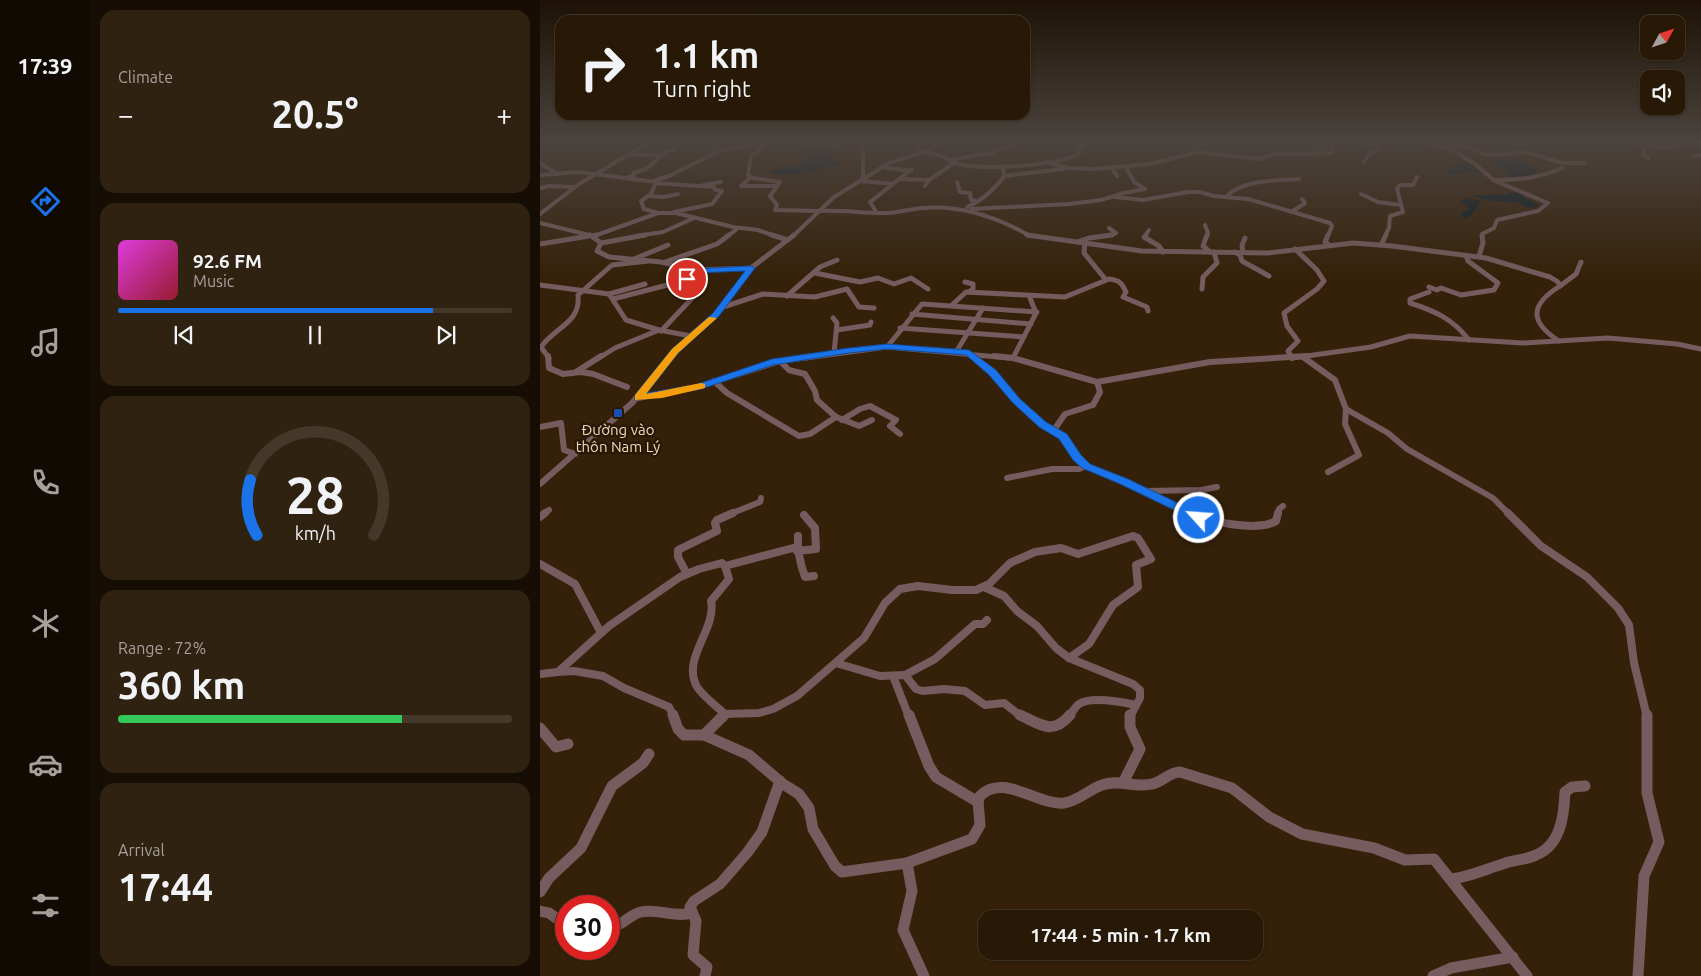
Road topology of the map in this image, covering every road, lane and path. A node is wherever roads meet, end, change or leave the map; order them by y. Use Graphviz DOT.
graph roads {
  1 [pos="776,186"];
  2 [pos="562,187"];
  3 [pos="573,187"];
  4 [pos="654,187"];
  5 [pos="708,187"];
  6 [pos="851,187"];
  7 [pos="888,187"];
  8 [pos="958,187"];
  9 [pos="996,187"];
  10 [pos="1140,187"];
  11 [pos="1245,187"];
  12 [pos="1399,187"];
  13 [pos="1510,187"];
  14 [pos="678,194"];
  15 [pos="1361,194"];
  16 [pos="649,196"];
  17 [pos="1115,197"];
  18 [pos="1226,197"];
  19 [pos="1302,199"];
  20 [pos="978,201"];
  21 [pos="1401,205"];
  22 [pos="964,209"];
  23 [pos="819,211"];
  24 [pos="1293,211"];
  25 [pos="671,212"];
  26 [pos="658,213"];
  27 [pos="877,213"];
  28 [pos="540,214"];
  29 [pos="694,218"];
  30 [pos="540,223"];
  31 [pos="548,225"];
  32 [pos="1205,225"];
  33 [pos="540,227"];
  34 [pos="738,228"];
  35 [pos="1109,228"];
  36 [pos="1149,230"];
  37 [pos="593,236"];
  38 [pos="1244,238"];
  39 [pos="788,240"];
  40 [pos="1083,242"];
  41 [pos="601,243"];
  42 [pos="540,244"];
  43 [pos="1329,245"];
  44 [pos="1381,245"];
  45 [pos="668,246"];
  46 [pos="1295,249"];
  47 [pos="1162,252"];
  48 [pos="1212,252"];
  49 [pos="1235,252"];
  50 [pos="1243,252"];
  51 [pos="1466,255"];
  52 [pos="1478,256"];
  53 [pos="634,259"];
  54 [pos="837,260"];
  55 [pos="648,261"];
  56 [pos="665,262"];
  57 [pos="1581,262"];
  58 [pos="751,268"];
  59 [pos="694,270"];
  60 [pos="816,273"];
  61 [pos="1269,276"];
  62 [pos="687,279"];
  63 [pos="1106,280"];
  64 [pos="965,282"];
  65 [pos="646,284"];
  66 [pos="540,285"];
  67 [pos="687,286"];
  68 [pos="1560,286"];
  69 [pos="928,289"];
  70 [pos="1202,289"];
  71 [pos="584,290"];
  72 [pos="969,292"];
  73 [pos="688,293"];
  74 [pos="609,294"];
  75 [pos="787,296"];
  76 [pos="1030,298"];
  77 [pos="613,299"];
  78 [pos="952,305"];
  79 [pos="722,307"];
  80 [pos="874,308"];
  81 [pos="983,308"];
  82 [pos="1148,311"];
  83 [pos="1037,312"];
  84 [pos="912,314"];
  85 [pos="833,318"];
  86 [pos="976,319"];
  87 [pos="871,322"];
  88 [pos="1031,324"];
  89 [pos="900,328"];
  90 [pos="660,330"];
  91 [pos="837,330"];
  92 [pos="967,333"];
  93 [pos="691,336"];
  94 [pos="1024,337"];
  95 [pos="1469,340"];
  96 [pos="1560,341"];
  97 [pos="887,347"];
  98 [pos="541,349"];
  99 [pos="1701,349"];
  100 [pos="956,352"];
  101 [pos="834,353"];
  102 [pos="969,353"];
  103 [pos="1303,357"];
  104 [pos="1013,358"];
  105 [pos="1292,358"];
  106 [pos="780,361"];
  107 [pos="573,373"];
  108 [pos="714,381"];
  109 [pos="1097,382"];
  110 [pos="627,387"];
  111 [pos="638,398"];
  112 [pos="1346,409"];
  113 [pos="839,418"];
  114 [pos="872,420"];
  115 [pos="540,427"];
  116 [pos="1054,430"];
  117 [pos="900,434"];
  118 [pos="575,454"];
  119 [pos="1086,466"];
  120 [pos="1328,472"];
  121 [pos="1007,478"];
  122 [pos="540,484"];
  123 [pos="1217,487"];
  124 [pos="1144,491"];
  125 [pos="760,498"];
  126 [pos="1283,506"];
  127 [pos="549,510"];
  128 [pos="804,515"];
  129 [pos="540,517"];
  130 [pos="798,536"];
  131 [pos="797,549"];
  132 [pos="540,564"];
  133 [pos="725,566"];
  134 [pos="687,574"];
  135 [pos="814,576"];
  136 [pos="984,587"];
  137 [pos="987,620"];
  138 [pos="601,633"];
  139 [pos="1069,658"];
  140 [pos="836,663"];
  141 [pos="558,672"];
  142 [pos="540,674"];
  143 [pos="905,675"];
  144 [pos="894,676"];
  145 [pos="1136,705"];
  146 [pos="725,714"];
  147 [pos="540,728"];
  148 [pos="704,735"];
  149 [pos="568,744"];
  150 [pos="649,754"];
  151 [pos="780,781"];
  152 [pos="1124,782"];
  153 [pos="1586,786"];
  154 [pos="978,802"];
  155 [pos="907,862"];
  156 [pos="1451,879"];
  157 [pos="540,892"];
  158 [pos="540,911"];
  159 [pos="692,914"];
  160 [pos="555,918"];
  161 [pos="620,924"];
  162 [pos="1513,957"];
  163 [pos="705,976"];
  164 [pos="924,976"];
  165 [pos="1433,976"];
  166 [pos="1527,976"];
  167 [pos="1638,976"];
  1 -- 23 [label="street"];
  2 -- 3 [label="street"];
  3 -- 28 [label="street"];
  4 -- 16 [label="street"];
  5 -- 25 [label="street"];
  6 -- 23 [label="street"];
  7 -- 27 [label="street"];
  8 -- 20 [label="street"];
  9 -- 20 [label="street"];
  10 -- 17 [label="street"];
  11 -- 18 [label="street"];
  12 -- 21 [label="street"];
  13 -- 52 [label="street"];
  14 -- 16 [label="street"];
  15 -- 21 [label="street"];
  16 -- 26 [label="street"];
  17 -- 18 [label="street"];
  17 -- 22 [label="street"];
  18 -- 24 [label="street"];
  19 -- 24 [label="street"];
  20 -- 22 [label="street"];
  21 -- 44 [label="street"];
  22 -- 27 [label="street"];
  22 -- 40 [label="street"];
  23 -- 27 [label="street"];
  23 -- 39 [label="street"];
  24 -- 43 [label="street"];
  25 -- 26 [label="street"];
  25 -- 29 [label="street"];
  26 -- 37 [label="street"];
  29 -- 34 [label="street"];
  29 -- 41 [label="street"];
  30 -- 31 [label="street"];
  31 -- 33 [label="street"];
  31 -- 37 [label="street"];
  32 -- 48 [label="street"];
  34 -- 39 [label="street"];
  34 -- 56 [label="street"];
  35 -- 40 [label="street"];
  36 -- 47 [label="street"];
  37 -- 41 [label="street"];
  37 -- 42 [label="street"];
  38 -- 50 [label="street"];
  39 -- 58 [label="street"];
  40 -- 47 [label="street"];
  40 -- 63 [label="street"];
  41 -- 53 [label="street"];
  43 -- 44 [label="street"];
  43 -- 46 [label="street"];
  44 -- 51 [label="street"];
  45 -- 53 [label="street"];
  46 -- 50 [label="street"];
  46 -- 105 [label="street"];
  47 -- 48 [label="street"];
  48 -- 49 [label="street"];
  48 -- 70 [label="street"];
  49 -- 50 [label="street"];
  49 -- 61 [label="street"];
  51 -- 52 [label="street"];
  51 -- 95 [label="street"];
  52 -- 68 [label="street"];
  53 -- 55 [label="street"];
  54 -- 60 [label="street"];
  55 -- 56 [label="street"];
  55 -- 71 [label="street"];
  56 -- 59 [label="street"];
  57 -- 68 [label="street"];
  58 -- 59 [label="street"];
  58 -- 79 [label="street"];
  59 -- 62 [label="street"];
  60 -- 69 [label="street"];
  60 -- 75 [label="street"];
  62 -- 67 [label="street"];
  62 -- 77 [label="street"];
  63 -- 76 [label="street"];
  63 -- 82 [label="street"];
  64 -- 72 [label="street"];
  65 -- 74 [label="street"];
  66 -- 71 [label="street"];
  68 -- 96 [label="street"];
  71 -- 74 [label="street"];
  71 -- 98 [label="street"];
  72 -- 76 [label="street"];
  72 -- 78 [label="street"];
  73 -- 90 [label="street"];
  74 -- 77 [label="street"];
  75 -- 79 [label="street"];
  75 -- 80 [label="street"];
  76 -- 83 [label="street"];
  77 -- 90 [label="street"];
  78 -- 81 [label="street"];
  78 -- 84 [label="street"];
  79 -- 93 [label="street"];
  81 -- 83 [label="street"];
  81 -- 86 [label="street"];
  83 -- 88 [label="street"];
  84 -- 86 [label="street"];
  84 -- 89 [label="street"];
  85 -- 91 [label="street"];
  86 -- 88 [label="street"];
  86 -- 92 [label="street"];
  87 -- 91 [label="street"];
  88 -- 94 [label="street"];
  89 -- 92 [label="street"];
  89 -- 97 [label="street"];
  90 -- 93 [label="street"];
  90 -- 107 [label="street"];
  91 -- 101 [label="street"];
  92 -- 94 [label="street"];
  92 -- 100 [label="street"];
  93 -- 111 [label="street"];
  94 -- 104 [label="street"];
  95 -- 96 [label="street"];
  95 -- 103 [label="street"];
  96 -- 99 [label="street"];
  97 -- 100 [label="street"];
  97 -- 101 [label="street"];
  98 -- 107 [label="street"];
  100 -- 102 [label="street"];
  101 -- 106 [label="street"];
  102 -- 104 [label="street"];
  102 -- 116 [label="street"];
  103 -- 105 [label="street"];
  103 -- 112 [label="street"];
  104 -- 109 [label="street"];
  105 -- 109 [label="street"];
  106 -- 108 [label="street"];
  106 -- 113 [label="street"];
  107 -- 110 [label="street"];
  108 -- 111 [label="street"];
  108 -- 113 [label="street"];
  109 -- 116 [label="street"];
  111 -- 118 [label="street"];
  112 -- 120 [label="street"];
  112 -- 167 [label="street"];
  113 -- 114 [label="street"];
  113 -- 117 [label="street"];
  115 -- 118 [label="street"];
  116 -- 119 [label="street"];
  118 -- 122 [label="street"];
  119 -- 121 [label="street"];
  119 -- 124 [label="street"];
  123 -- 124 [label="street"];
  124 -- 126 [label="street"];
  125 -- 134 [label="street"];
  127 -- 129 [label="street"];
  128 -- 131 [label="street"];
  130 -- 131 [label="street"];
  131 -- 133 [label="street"];
  131 -- 135 [label="street"];
  132 -- 138 [label="street"];
  133 -- 134 [label="street"];
  133 -- 146 [label="street"];
  134 -- 138 [label="street"];
  136 -- 139 [label="street"];
  136 -- 139 [label="street"];
  136 -- 140 [label="street"];
  137 -- 143 [label="street"];
  138 -- 141 [label="street"];
  139 -- 145 [label="street"];
  140 -- 144 [label="street"];
  140 -- 146 [label="street"];
  141 -- 142 [label="street"];
  141 -- 148 [label="street"];
  143 -- 144 [label="street"];
  143 -- 145 [label="street"];
  144 -- 154 [label="street"];
  145 -- 152 [label="street"];
  146 -- 148 [label="street"];
  147 -- 149 [label="street"];
  148 -- 151 [label="street"];
  150 -- 157 [label="street"];
  151 -- 155 [label="street"];
  151 -- 159 [label="street"];
  152 -- 154 [label="street"];
  152 -- 156 [label="street"];
  153 -- 156 [label="street"];
  154 -- 155 [label="street"];
  155 -- 164 [label="street"];
  156 -- 162 [label="street"];
  158 -- 160 [label="street"];
  159 -- 161 [label="street"];
  159 -- 163 [label="street"];
  162 -- 165 [label="street"];
  162 -- 166 [label="street"];
}
